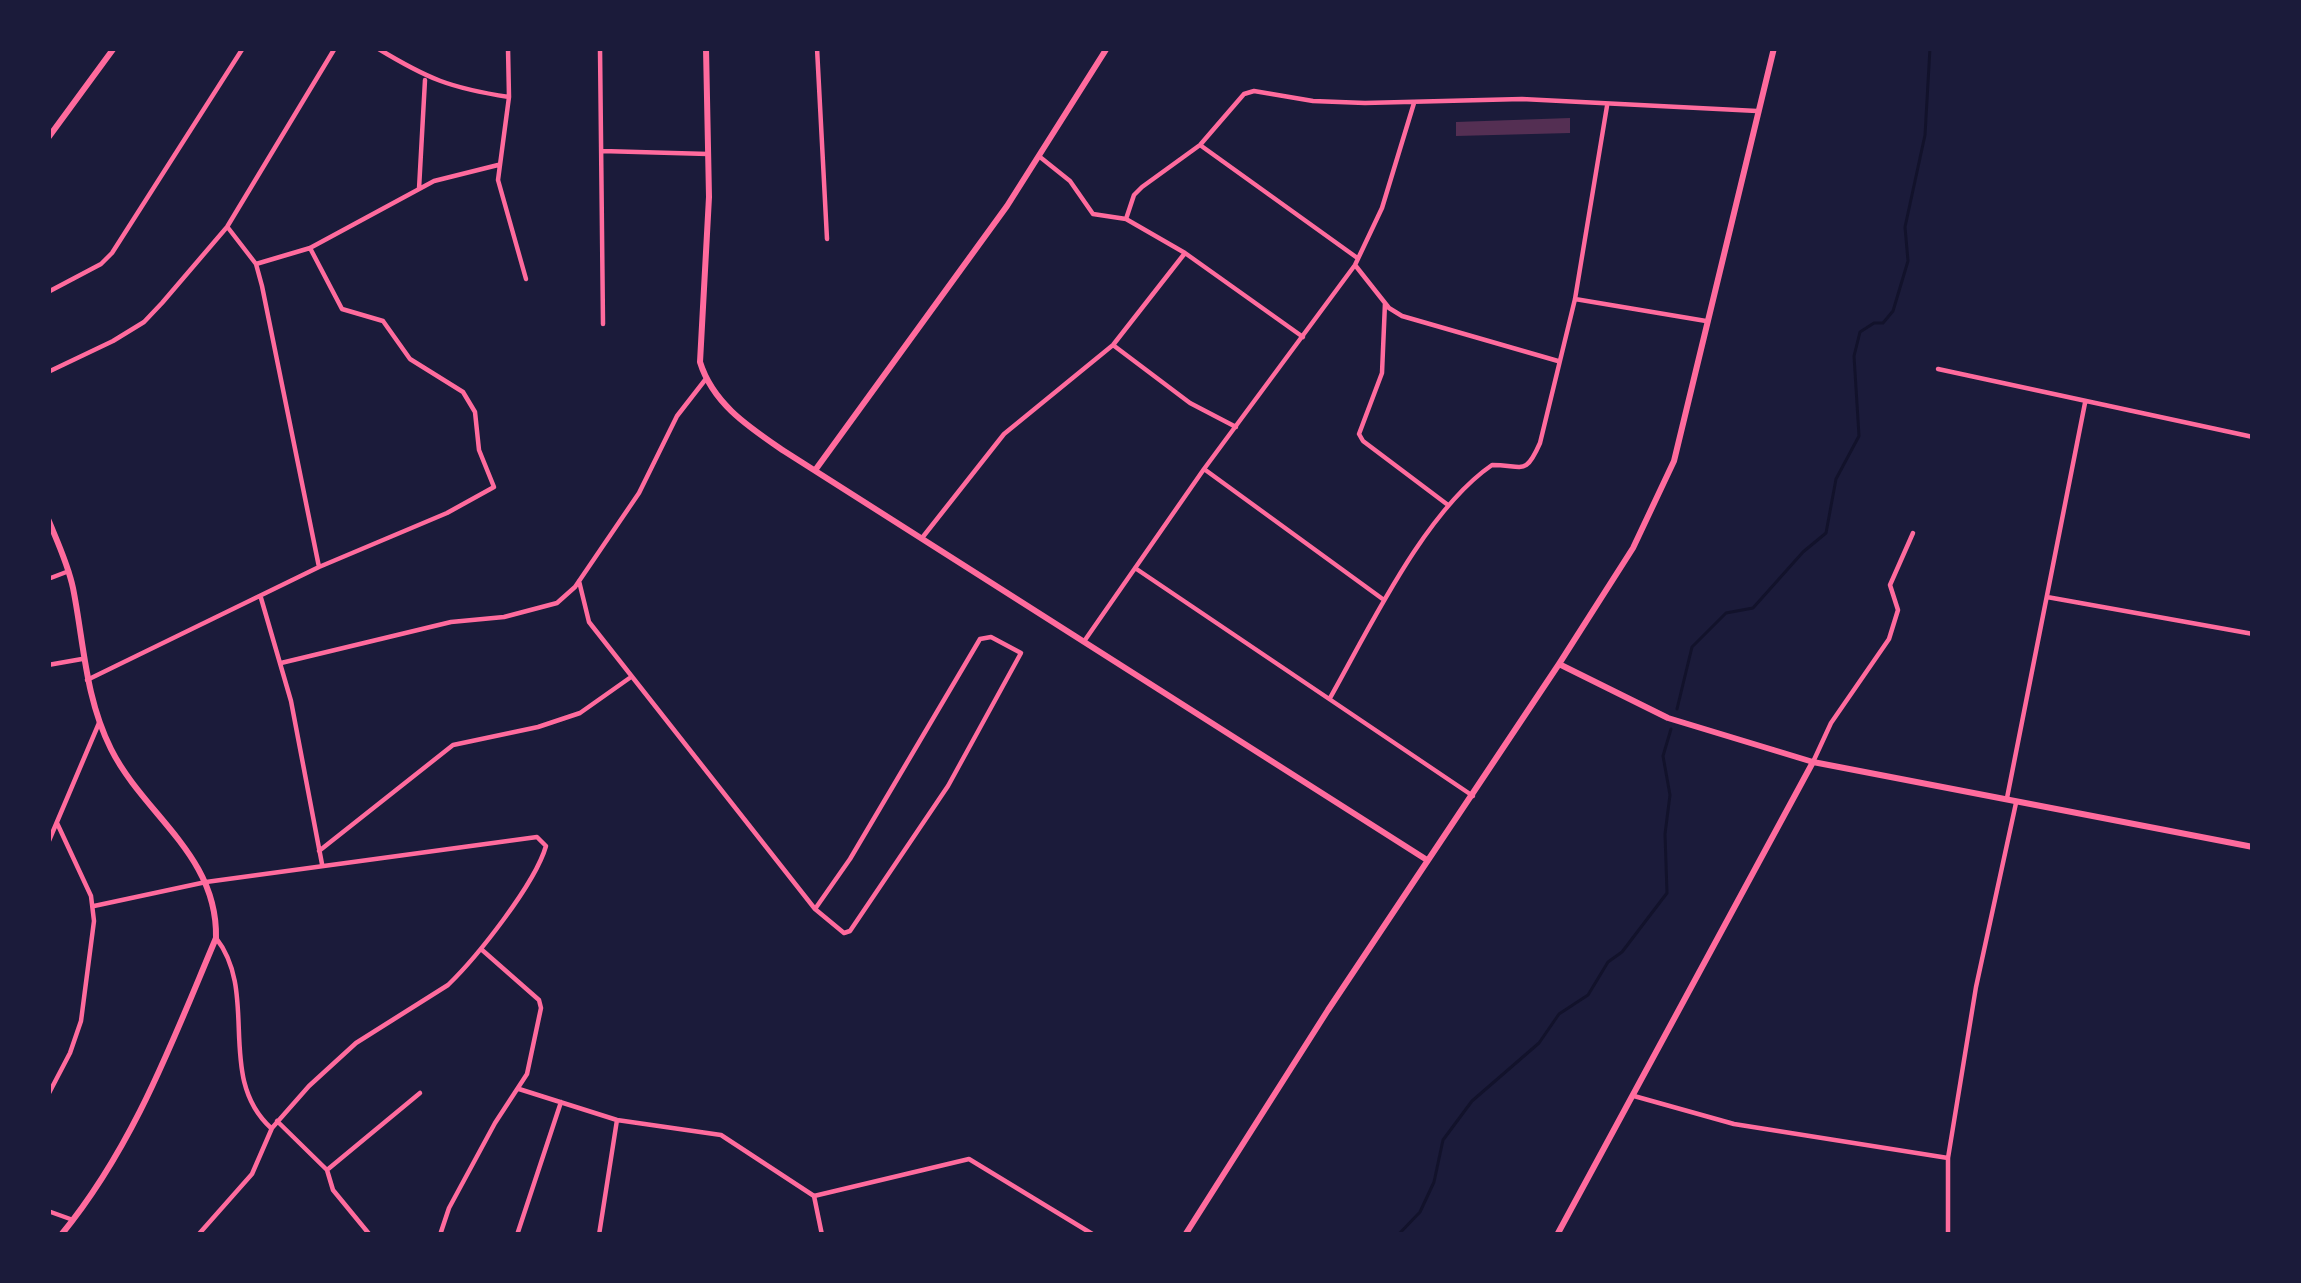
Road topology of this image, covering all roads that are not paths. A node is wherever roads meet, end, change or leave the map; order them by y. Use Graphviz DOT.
graph roads {
  1 [pos="114,48"];
  2 [pos="243,48"];
  3 [pos="335,48"];
  4 [pos="377,48"];
  5 [pos="508,48"];
  6 [pos="600,48"];
  7 [pos="706,48"];
  8 [pos="817,48"];
  9 [pos="1107,48"];
  10 [pos="1774,48"];
  11 [pos="425,78"];
  12 [pos="508,97"];
  13 [pos="1414,103"];
  14 [pos="1607,106"];
  15 [pos="1760,111"];
  16 [pos="48,138"];
  17 [pos="1200,145"];
  18 [pos="602,151"];
  19 [pos="708,154"];
  20 [pos="1040,158"];
  21 [pos="498,165"];
  22 [pos="418,189"];
  23 [pos="1126,219"];
  24 [pos="227,227"];
  25 [pos="827,239"];
  26 [pos="310,248"];
  27 [pos="1185,253"];
  28 [pos="1357,262"];
  29 [pos="256,264"];
  30 [pos="526,279"];
  31 [pos="48,292"];
  32 [pos="1575,299"];
  33 [pos="1385,303"];
  34 [pos="1709,321"];
  35 [pos="603,325"];
  36 [pos="1303,338"];
  37 [pos="1113,345"];
  38 [pos="1558,361"];
  39 [pos="1938,369"];
  40 [pos="48,372"];
  41 [pos="705,379"];
  42 [pos="2085,404"];
  43 [pos="1236,427"];
  44 [pos="2253,437"];
  45 [pos="1204,469"];
  46 [pos="815,470"];
  47 [pos="1448,505"];
  48 [pos="48,518"];
  49 [pos="1912,532"];
  50 [pos="922,538"];
  51 [pos="319,567"];
  52 [pos="1135,568"];
  53 [pos="69,571"];
  54 [pos="48,579"];
  55 [pos="579,581"];
  56 [pos="2047,597"];
  57 [pos="261,598"];
  58 [pos="1385,601"];
  59 [pos="2253,634"];
  60 [pos="1084,640"];
  61 [pos="82,658"];
  62 [pos="281,663"];
  63 [pos="1559,664"];
  64 [pos="48,665"];
  65 [pos="631,677"];
  66 [pos="87,680"];
  67 [pos="1330,698"];
  68 [pos="99,723"];
  69 [pos="1813,762"];
  70 [pos="1473,796"];
  71 [pos="2006,801"];
  72 [pos="2016,802"];
  73 [pos="57,823"];
  74 [pos="48,843"];
  75 [pos="2253,847"];
  76 [pos="319,850"];
  77 [pos="1427,860"];
  78 [pos="322,865"];
  79 [pos="206,882"];
  80 [pos="94,906"];
  81 [pos="814,908"];
  82 [pos="216,938"];
  83 [pos="481,950"];
  84 [pos="519,1089"];
  85 [pos="420,1093"];
  86 [pos="48,1095"];
  87 [pos="1634,1096"];
  88 [pos="561,1102"];
  89 [pos="617,1120"];
  90 [pos="277,1121"];
  91 [pos="272,1128"];
  92 [pos="1948,1158"];
  93 [pos="327,1170"];
  94 [pos="814,1196"];
  95 [pos="48,1210"];
  96 [pos="73,1220"];
  97 [pos="61,1235"];
  98 [pos="198,1235"];
  99 [pos="370,1235"];
  100 [pos="440,1235"];
  101 [pos="517,1235"];
  102 [pos="599,1235"];
  103 [pos="822,1235"];
  104 [pos="1094,1235"];
  105 [pos="1185,1235"];
  106 [pos="1557,1235"];
  107 [pos="1948,1235"];
  1 -- 16 [label="street"];
  2 -- 31 [label="street"];
  3 -- 24 [label="street"];
  4 -- 11 [label="street"];
  5 -- 12 [label="street"];
  6 -- 18 [label="street"];
  7 -- 19 [label="street"];
  8 -- 25 [label="street"];
  9 -- 20 [label="street"];
  10 -- 15 [label="street"];
  11 -- 12 [label="street"];
  11 -- 22 [label="street"];
  12 -- 21 [label="street"];
  13 -- 14 [label="street"];
  13 -- 17 [label="street"];
  13 -- 28 [label="street"];
  14 -- 15 [label="street"];
  14 -- 32 [label="street"];
  15 -- 34 [label="street"];
  17 -- 23 [label="street"];
  17 -- 28 [label="street"];
  18 -- 19 [label="street"];
  18 -- 35 [label="street"];
  19 -- 41 [label="street"];
  20 -- 23 [label="street"];
  20 -- 46 [label="street"];
  21 -- 22 [label="street"];
  21 -- 30 [label="street"];
  22 -- 26 [label="street"];
  23 -- 27 [label="street"];
  24 -- 29 [label="street"];
  24 -- 40 [label="street"];
  26 -- 29 [label="street"];
  26 -- 51 [label="street"];
  27 -- 36 [label="street"];
  27 -- 37 [label="street"];
  28 -- 33 [label="street"];
  28 -- 36 [label="street"];
  29 -- 51 [label="street"];
  32 -- 34 [label="street"];
  32 -- 38 [label="street"];
  33 -- 38 [label="street"];
  33 -- 47 [label="street"];
  34 -- 63 [label="street"];
  36 -- 43 [label="street"];
  37 -- 43 [label="street"];
  37 -- 50 [label="street"];
  38 -- 47 [label="street"];
  39 -- 42 [label="street"];
  41 -- 46 [label="street"];
  41 -- 55 [label="street"];
  42 -- 44 [label="street"];
  42 -- 56 [label="street"];
  43 -- 45 [label="street"];
  45 -- 52 [label="street"];
  45 -- 58 [label="street"];
  46 -- 50 [label="street"];
  47 -- 58 [label="street"];
  48 -- 53 [label="street"];
  49 -- 69 [label="street"];
  50 -- 60 [label="street"];
  51 -- 57 [label="street"];
  52 -- 60 [label="street"];
  52 -- 67 [label="street"];
  53 -- 54 [label="street"];
  53 -- 61 [label="street"];
  55 -- 62 [label="street"];
  55 -- 65 [label="street"];
  56 -- 59 [label="street"];
  56 -- 71 [label="street"];
  57 -- 62 [label="street"];
  57 -- 66 [label="street"];
  58 -- 67 [label="street"];
  60 -- 77 [label="street"];
  61 -- 64 [label="street"];
  61 -- 66 [label="street"];
  62 -- 76 [label="street"];
  63 -- 69 [label="street"];
  63 -- 70 [label="street"];
  65 -- 76 [label="street"];
  65 -- 81 [label="street"];
  66 -- 68 [label="street"];
  67 -- 70 [label="street"];
  68 -- 73 [label="street"];
  68 -- 79 [label="street"];
  69 -- 71 [label="street"];
  69 -- 87 [label="street"];
  70 -- 77 [label="street"];
  71 -- 72 [label="street"];
  72 -- 75 [label="street"];
  72 -- 92 [label="street"];
  73 -- 74 [label="street"];
  73 -- 80 [label="street"];
  76 -- 78 [label="street"];
  77 -- 105 [label="street"];
  78 -- 79 [label="street"];
  78 -- 83 [label="street"];
  79 -- 80 [label="street"];
  79 -- 82 [label="street"];
  80 -- 86 [label="street"];
  81 -- 81 [label="street"];
  82 -- 91 [label="street"];
  82 -- 96 [label="street"];
  83 -- 84 [label="street"];
  83 -- 90 [label="street"];
  84 -- 88 [label="street"];
  84 -- 100 [label="street"];
  85 -- 93 [label="street"];
  87 -- 92 [label="street"];
  87 -- 106 [label="street"];
  88 -- 89 [label="street"];
  88 -- 101 [label="street"];
  89 -- 94 [label="street"];
  89 -- 102 [label="street"];
  90 -- 91 [label="street"];
  90 -- 93 [label="street"];
  91 -- 98 [label="street"];
  92 -- 107 [label="street"];
  93 -- 99 [label="street"];
  94 -- 103 [label="street"];
  94 -- 104 [label="street"];
  95 -- 96 [label="street"];
  96 -- 97 [label="street"];
}
